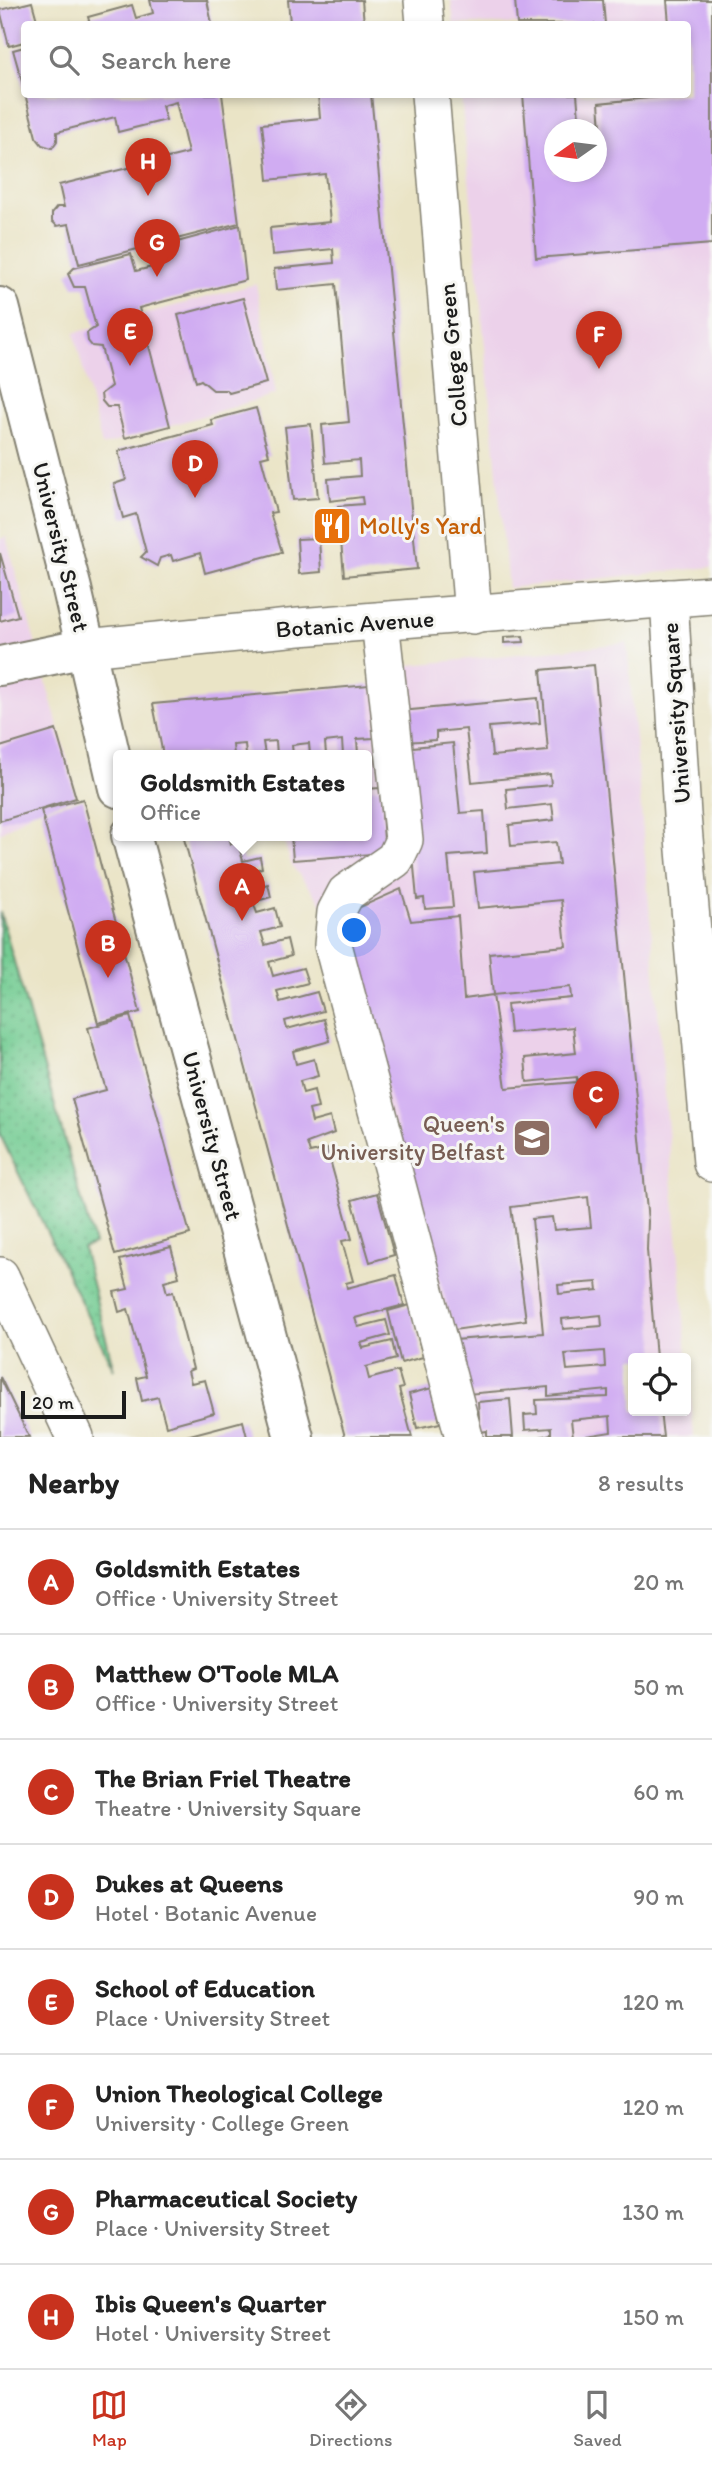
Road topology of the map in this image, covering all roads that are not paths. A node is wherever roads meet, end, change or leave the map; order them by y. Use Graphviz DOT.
graph roads {
  1 [pos="423,0"];
  2 [pos="425,21"];
  3 [pos="430,98"];
  4 [pos="0,307"];
  5 [pos="712,595"];
  6 [pos="669,598"];
  7 [pos="473,615"];
  8 [pos="380,621"];
  9 [pos="86,648"];
  10 [pos="0,666"];
  11 [pos="113,766"];
  12 [pos="133,841"];
  13 [pos="712,1163"];
  14 [pos="0,1276"];
  15 [pos="75,1437"];
  16 [pos="294,1437"];
  17 [pos="464,1437"];
  1 -- 2 [label="street"];
  3 -- 7 [label="street, College Green"];
  4 -- 9 [label="street, University Street"];
  5 -- 6 [label="street, Botanic Avenue"];
  6 -- 7 [label="street, Botanic Avenue"];
  6 -- 13 [label="street, University Square"];
  7 -- 8 [label="street, Botanic Avenue"];
  8 -- 9 [label="street, Botanic Avenue"];
  8 -- 17 [label="street"];
  9 -- 10 [label="street, Botanic Avenue"];
  9 -- 11 [label="street, University Street"];
  12 -- 16 [label="street, University Street"];
  14 -- 15 [label="street"];
}
